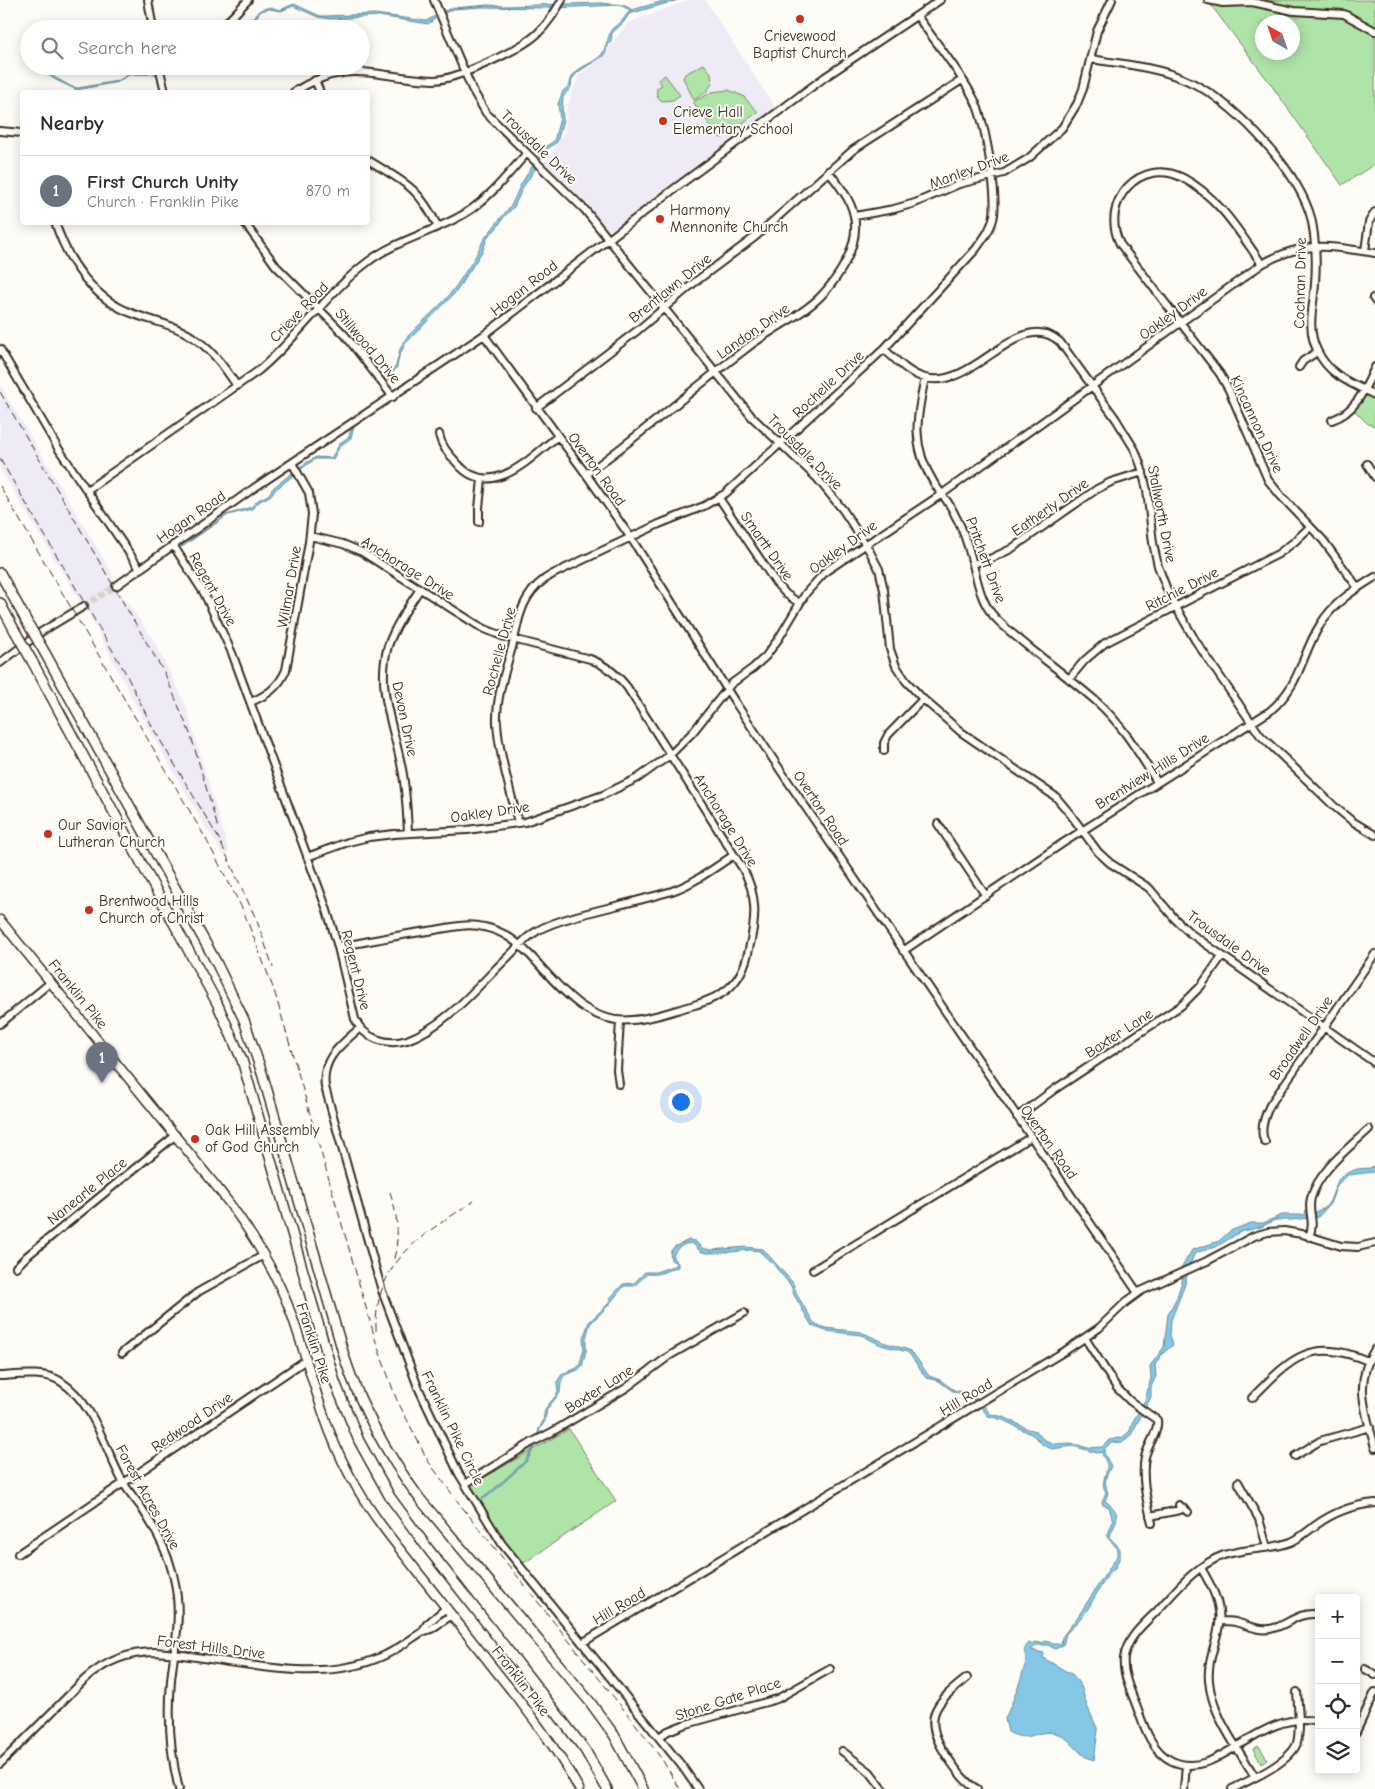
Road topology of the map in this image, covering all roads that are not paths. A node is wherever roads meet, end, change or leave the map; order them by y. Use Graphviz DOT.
graph roads {
  1 [pos="148,0"];
  2 [pos="248,0"];
  3 [pos="434,0"];
  4 [pos="940,0"];
  5 [pos="1112,0"];
  6 [pos="1208,0"];
  7 [pos="561,1"];
  8 [pos="917,16"];
  9 [pos="151,20"];
  10 [pos="228,20"];
  11 [pos="1375,31"];
  12 [pos="1090,59"];
  13 [pos="370,72"];
  14 [pos="465,72"];
  15 [pos="161,75"];
  16 [pos="330,75"];
  17 [pos="315,80"];
  18 [pos="962,80"];
  19 [pos="165,90"];
  20 [pos="298,90"];
  21 [pos="319,90"];
  22 [pos="0,131"];
  23 [pos="20,133"];
  24 [pos="527,153"];
  25 [pos="370,161"];
  26 [pos="828,171"];
  27 [pos="991,177"];
  28 [pos="1375,212"];
  29 [pos="855,216"];
  30 [pos="55,225"];
  31 [pos="246,225"];
  32 [pos="438,227"];
  33 [pos="608,239"];
  34 [pos="1315,246"];
  35 [pos="1364,251"];
  36 [pos="1375,253"];
  37 [pos="1262,264"];
  38 [pos="664,308"];
  39 [pos="319,309"];
  40 [pos="1181,322"];
  41 [pos="484,335"];
  42 [pos="0,349"];
  43 [pos="884,349"];
  44 [pos="1318,352"];
  45 [pos="1299,367"];
  46 [pos="1375,367"];
  47 [pos="716,372"];
  48 [pos="925,378"];
  49 [pos="237,386"];
  50 [pos="1092,386"];
  51 [pos="1364,390"];
  52 [pos="393,396"];
  53 [pos="1375,396"];
  54 [pos="536,408"];
  55 [pos="1332,420"];
  56 [pos="439,434"];
  57 [pos="558,436"];
  58 [pos="781,444"];
  59 [pos="292,463"];
  60 [pos="1367,464"];
  61 [pos="1142,472"];
  62 [pos="586,474"];
  63 [pos="1375,476"];
  64 [pos="482,479"];
  65 [pos="87,490"];
  66 [pos="942,494"];
  67 [pos="719,498"];
  68 [pos="479,522"];
  69 [pos="1310,527"];
  70 [pos="310,536"];
  71 [pos="631,538"];
  72 [pos="865,544"];
  73 [pos="173,545"];
  74 [pos="973,564"];
  75 [pos="140,568"];
  76 [pos="0,573"];
  77 [pos="1375,577"];
  78 [pos="116,586"];
  79 [pos="1358,588"];
  80 [pos="420,589"];
  81 [pos="0,603"];
  82 [pos="799,603"];
  83 [pos="84,606"];
  84 [pos="1175,607"];
  85 [pos="514,639"];
  86 [pos="0,663"];
  87 [pos="1069,678"];
  88 [pos="727,689"];
  89 [pos="922,699"];
  90 [pos="251,702"];
  91 [pos="1252,723"];
  92 [pos="884,751"];
  93 [pos="670,755"];
  94 [pos="1157,782"];
  95 [pos="518,823"];
  96 [pos="938,824"];
  97 [pos="1082,831"];
  98 [pos="408,833"];
  99 [pos="1375,835"];
  100 [pos="734,855"];
  101 [pos="307,857"];
  102 [pos="986,896"];
  103 [pos="0,920"];
  104 [pos="520,945"];
  105 [pos="338,948"];
  106 [pos="903,952"];
  107 [pos="1375,954"];
  108 [pos="1222,956"];
  109 [pos="51,982"];
  110 [pos="620,1021"];
  111 [pos="0,1024"];
  112 [pos="1324,1027"];
  113 [pos="360,1028"];
  114 [pos="1375,1063"];
  115 [pos="619,1084"];
  116 [pos="1017,1117"];
  117 [pos="1369,1129"];
  118 [pos="176,1135"];
  119 [pos="1031,1137"];
  120 [pos="1265,1142"];
  121 [pos="1309,1236"];
  122 [pos="1375,1243"];
  123 [pos="264,1255"];
  124 [pos="16,1267"];
  125 [pos="813,1270"];
  126 [pos="1138,1293"];
  127 [pos="744,1313"];
  128 [pos="1085,1338"];
  129 [pos="1375,1349"];
  130 [pos="122,1353"];
  131 [pos="306,1360"];
  132 [pos="1368,1361"];
  133 [pos="0,1376"];
  134 [pos="1252,1398"];
  135 [pos="1370,1427"];
  136 [pos="1375,1448"];
  137 [pos="1295,1456"];
  138 [pos="1238,1482"];
  139 [pos="124,1483"];
  140 [pos="465,1484"];
  141 [pos="1375,1503"];
  142 [pos="1188,1512"];
  143 [pos="1267,1547"];
  144 [pos="18,1554"];
  145 [pos="1200,1568"];
  146 [pos="449,1612"];
  147 [pos="1315,1614"];
  148 [pos="1219,1621"];
  149 [pos="582,1643"];
  150 [pos="174,1654"];
  151 [pos="830,1669"];
  152 [pos="1365,1669"];
  153 [pos="1375,1675"];
  154 [pos="967,1678"];
  155 [pos="1298,1692"];
  156 [pos="1375,1692"];
  157 [pos="1298,1720"];
  158 [pos="1315,1722"];
  159 [pos="1357,1729"];
  160 [pos="659,1737"];
  161 [pos="1236,1745"];
  162 [pos="842,1751"];
  163 [pos="0,1764"];
  164 [pos="1186,1765"];
  165 [pos="1255,1777"];
  166 [pos="179,1789"];
  167 [pos="579,1789"];
  168 [pos="607,1789"];
  169 [pos="643,1789"];
  170 [pos="698,1789"];
  171 [pos="883,1789"];
  172 [pos="976,1789"];
  173 [pos="1184,1789"];
  174 [pos="1232,1789"];
  1 -- 9 [label="street"];
  2 -- 10 [label="street"];
  3 -- 14 [label="street, Trousdale Drive"];
  4 -- 8 [label="street, Hogan Road"];
  5 -- 12 [label="street, Manley Drive"];
  6 -- 11 [label="street"];
  7 -- 14 [label="street"];
  8 -- 18 [label="street, Rochelle Drive"];
  8 -- 33 [label="street, Hogan Road"];
  12 -- 27 [label="street, Manley Drive"];
  12 -- 34 [label="street, Cochran Drive"];
  13 -- 14 [label="street"];
  14 -- 24 [label="street, Trousdale Drive"];
  15 -- 19 [label="street"];
  16 -- 17 [label="street"];
  17 -- 20 [label="street"];
  17 -- 21 [label="street"];
  18 -- 26 [label="street, Brentlawn Drive"];
  18 -- 27 [label="street, Rochelle Drive"];
  22 -- 23 [label="street"];
  24 -- 32 [label="street, Crieve Road"];
  24 -- 33 [label="street, Trousdale Drive"];
  25 -- 32 [label="street"];
  26 -- 29 [label="street, Landon Drive"];
  26 -- 38 [label="street, Brentlawn Drive"];
  27 -- 29 [label="street, Manley Drive"];
  27 -- 43 [label="street, Rochelle Drive"];
  28 -- 35 [label="street"];
  29 -- 47 [label="street, Landon Drive"];
  30 -- 49 [label="street"];
  31 -- 39 [label="street, Stillwood Drive"];
  32 -- 39 [label="street, Crieve Road"];
  33 -- 38 [label="street, Trousdale Drive"];
  33 -- 41 [label="street, Hogan Road"];
  34 -- 35 [label="street, Oakley Drive"];
  34 -- 37 [label="street, Oakley Drive"];
  34 -- 44 [label="street, Cochran Drive"];
  35 -- 36 [label="street, Oakley Drive"];
  37 -- 40 [label="street, Oakley Drive"];
  37 -- 40 [label="street, Kincannon Drive"];
  38 -- 47 [label="street, Trousdale Drive"];
  38 -- 54 [label="street, Brentlawn Drive"];
  39 -- 49 [label="street, Crieve Road"];
  39 -- 52 [label="street, Stillwood Drive"];
  40 -- 50 [label="street, Oakley Drive"];
  40 -- 69 [label="street, Kincannon Drive"];
  41 -- 52 [label="street, Hogan Road"];
  41 -- 54 [label="street, Overton Road"];
  42 -- 65 [label="street"];
  43 -- 48 [label="street"];
  43 -- 58 [label="street, Rochelle Drive"];
  44 -- 45 [label="street"];
  44 -- 51 [label="street, Cochran Drive"];
  46 -- 51 [label="street"];
  47 -- 58 [label="street, Trousdale Drive"];
  47 -- 62 [label="street, Landon Drive"];
  48 -- 50 [label="street, Stallworth Drive"];
  48 -- 66 [label="street, Pritchett Drive"];
  49 -- 65 [label="street, Crieve Road"];
  50 -- 61 [label="street, Stallworth Drive"];
  50 -- 66 [label="street, Oakley Drive"];
  51 -- 53 [label="street, Cochran Drive"];
  51 -- 55 [label="street"];
  52 -- 59 [label="street, Hogan Road"];
  54 -- 57 [label="street, Overton Road"];
  56 -- 64 [label="street"];
  57 -- 62 [label="street, Overton Road"];
  57 -- 64 [label="street"];
  58 -- 67 [label="street, Rochelle Drive"];
  58 -- 72 [label="street, Trousdale Drive"];
  59 -- 70 [label="street, Wilmar Drive"];
  59 -- 73 [label="street, Hogan Road"];
  60 -- 63 [label="street"];
  61 -- 74 [label="street, Eatherly Drive"];
  61 -- 84 [label="street, Stallworth Drive"];
  62 -- 71 [label="street, Overton Road"];
  64 -- 68 [label="street"];
  65 -- 75 [label="street"];
  66 -- 72 [label="street, Oakley Drive"];
  66 -- 74 [label="street, Pritchett Drive"];
  67 -- 71 [label="street, Rochelle Drive"];
  67 -- 82 [label="street, Smartt Drive"];
  69 -- 79 [label="street, Kincannon Drive"];
  69 -- 84 [label="street, Ritchie Drive"];
  70 -- 80 [label="street, Anchorage Drive"];
  70 -- 90 [label="street, Wilmar Drive"];
  71 -- 85 [label="street, Rochelle Drive"];
  71 -- 88 [label="street, Overton Road"];
  72 -- 82 [label="street, Oakley Drive"];
  72 -- 89 [label="street, Trousdale Drive"];
  73 -- 75 [label="street, Hogan Road"];
  73 -- 90 [label="street, Regent Drive"];
  74 -- 87 [label="street, Pritchett Drive"];
  75 -- 78 [label="street, Hogan Road"];
  76 -- 169 [label="highway, bridge"];
  77 -- 79 [label="street, Brentview Hills Drive"];
  79 -- 91 [label="street, Brentview Hills Drive"];
  80 -- 85 [label="street, Anchorage Drive"];
  80 -- 98 [label="street, Devon Drive"];
  81 -- 168 [label="highway, bridge"];
  82 -- 88 [label="street, Oakley Drive"];
  83 -- 86 [label="street"];
  84 -- 87 [label="street, Ritchie Drive"];
  84 -- 91 [label="street, Stallworth Drive"];
  85 -- 93 [label="street, Anchorage Drive"];
  85 -- 95 [label="street, Rochelle Drive"];
  87 -- 94 [label="street, Pritchett Drive"];
  88 -- 93 [label="street, Oakley Drive"];
  88 -- 106 [label="street, Overton Road"];
  89 -- 92 [label="street"];
  89 -- 97 [label="street, Trousdale Drive"];
  90 -- 101 [label="street, Regent Drive"];
  91 -- 94 [label="street, Brentview Hills Drive"];
  91 -- 99 [label="street, Stallworth Drive"];
  93 -- 95 [label="street, Oakley Drive"];
  93 -- 100 [label="street, Anchorage Drive"];
  94 -- 97 [label="street, Brentview Hills Drive"];
  95 -- 98 [label="street, Oakley Drive"];
  96 -- 102 [label="street"];
  97 -- 102 [label="street, Brentview Hills Drive"];
  97 -- 108 [label="street, Trousdale Drive"];
  98 -- 101 [label="street, Oakley Drive"];
  100 -- 104 [label="street, Regent Drive"];
  100 -- 110 [label="street, Anchorage Drive"];
  101 -- 105 [label="street, Regent Drive"];
  102 -- 106 [label="street, Brentview Hills Drive"];
  103 -- 109 [label="main road, Franklin Pike"];
  104 -- 105 [label="street, Anchorage Drive"];
  104 -- 110 [label="street, Anchorage Drive"];
  104 -- 113 [label="street, Regent Drive"];
  105 -- 113 [label="street, Regent Drive"];
  106 -- 116 [label="street, Overton Road"];
  107 -- 112 [label="street, Broadwell Drive"];
  108 -- 112 [label="street, Trousdale Drive"];
  108 -- 116 [label="street, Baxter Lane"];
  109 -- 111 [label="street"];
  109 -- 118 [label="main road, Franklin Pike"];
  110 -- 115 [label="street"];
  112 -- 114 [label="street, Trousdale Drive"];
  112 -- 120 [label="street, Broadwell Drive"];
  113 -- 140 [label="street, Franklin Pike Circle"];
  116 -- 119 [label="street, Overton Road"];
  117 -- 121 [label="street"];
  118 -- 123 [label="main road, Franklin Pike"];
  118 -- 124 [label="street, Nanearle Place"];
  119 -- 125 [label="street"];
  119 -- 126 [label="street, Overton Road"];
  121 -- 122 [label="street, Hill Road"];
  121 -- 126 [label="street, Hill Road"];
  123 -- 130 [label="street"];
  123 -- 131 [label="main road, Franklin Pike"];
  126 -- 128 [label="street, Hill Road"];
  127 -- 140 [label="street, Baxter Lane"];
  128 -- 142 [label="street"];
  128 -- 149 [label="street, Hill Road"];
  129 -- 132 [label="street"];
  131 -- 139 [label="street, Redwood Drive"];
  131 -- 146 [label="main road, Franklin Pike"];
  132 -- 134 [label="street"];
  132 -- 135 [label="street"];
  133 -- 139 [label="street, Forest Acres Drive"];
  135 -- 136 [label="street"];
  135 -- 137 [label="street"];
  138 -- 143 [label="street"];
  139 -- 144 [label="street, Redwood Drive"];
  139 -- 150 [label="street, Forest Acres Drive"];
  140 -- 149 [label="street, Franklin Pike Circle"];
  141 -- 143 [label="street"];
  143 -- 145 [label="street"];
  145 -- 148 [label="street"];
  145 -- 164 [label="street"];
  146 -- 150 [label="street, Forest Hills Drive"];
  146 -- 167 [label="main road, Franklin Pike"];
  147 -- 148 [label="street"];
  148 -- 161 [label="street"];
  149 -- 160 [label="street, Franklin Pike Circle"];
  150 -- 163 [label="street, Forest Hills Drive"];
  150 -- 166 [label="street, Forest Acres Drive"];
  151 -- 160 [label="street, Stone Gate Place"];
  152 -- 153 [label="street"];
  154 -- 172 [label="street"];
  155 -- 157 [label="street"];
  156 -- 159 [label="street"];
  157 -- 158 [label="street"];
  157 -- 161 [label="street"];
  157 -- 165 [label="street"];
  160 -- 170 [label="street, Franklin Pike Circle"];
  161 -- 164 [label="street"];
  161 -- 165 [label="street"];
  162 -- 171 [label="street"];
  164 -- 173 [label="street"];
  165 -- 174 [label="street"];
}
